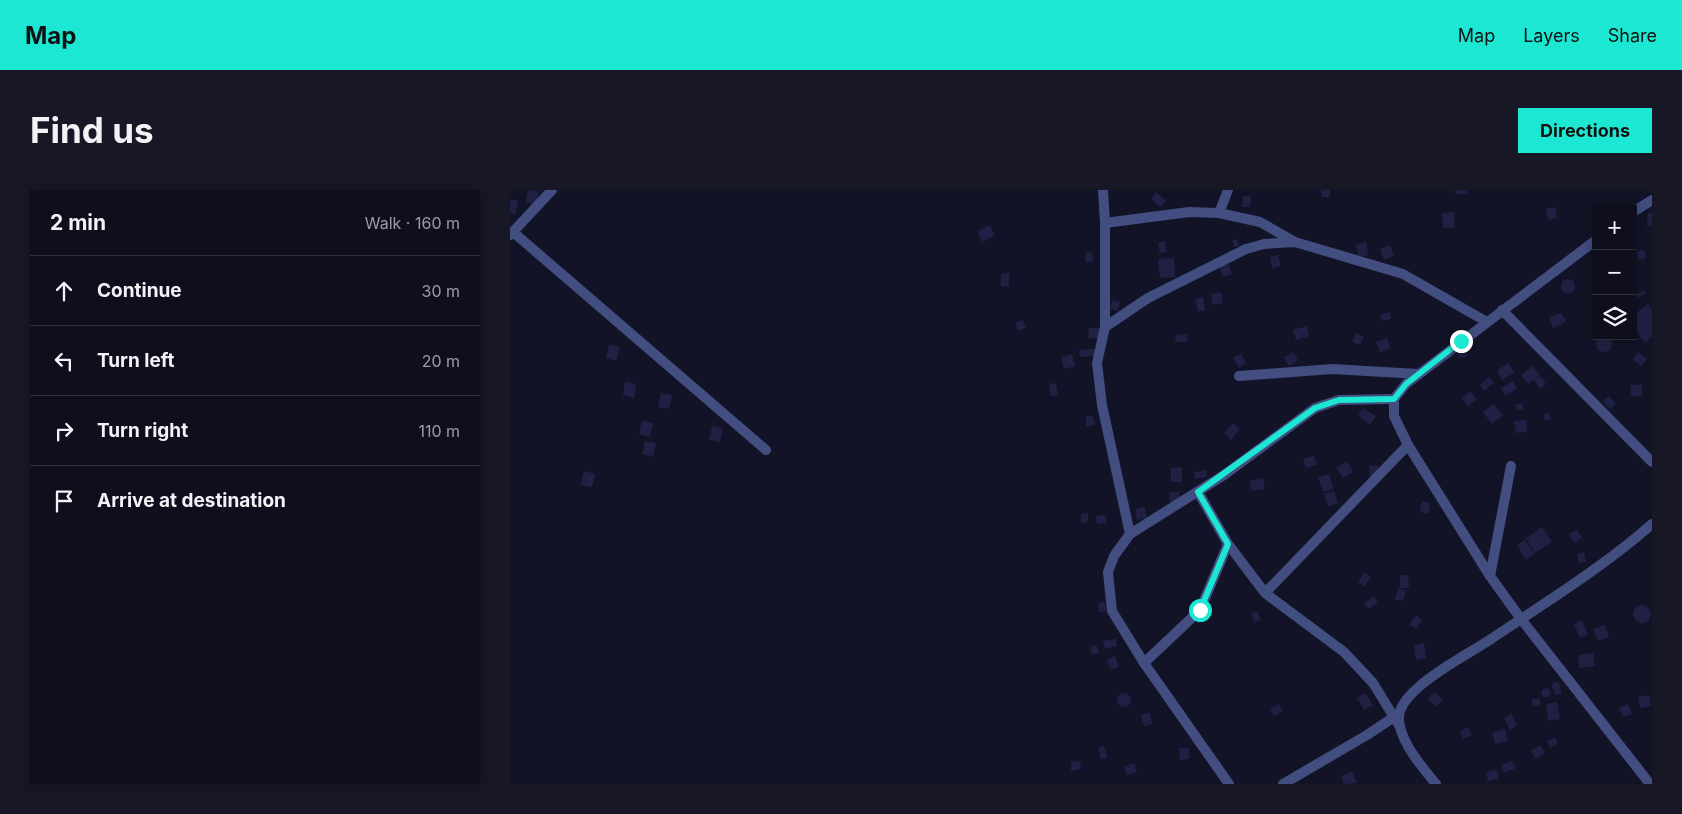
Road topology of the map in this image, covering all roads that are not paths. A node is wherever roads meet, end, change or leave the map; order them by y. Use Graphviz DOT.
graph roads {
  1 [pos="552,190"];
  2 [pos="1102,190"];
  3 [pos="1228,190"];
  4 [pos="1652,200"];
  5 [pos="1637,209"];
  6 [pos="1219,213"];
  7 [pos="1105,223"];
  8 [pos="511,233"];
  9 [pos="1295,242"];
  10 [pos="1592,243"];
  11 [pos="1502,310"];
  12 [pos="1487,322"];
  13 [pos="1105,327"];
  14 [pos="1418,374"];
  15 [pos="1239,376"];
  16 [pos="1394,399"];
  17 [pos="1408,446"];
  18 [pos="766,450"];
  19 [pos="1652,462"];
  20 [pos="1511,466"];
  21 [pos="1198,492"];
  22 [pos="1652,524"];
  23 [pos="1130,534"];
  24 [pos="1228,544"];
  25 [pos="1490,576"];
  26 [pos="1264,593"];
  27 [pos="1521,619"];
  28 [pos="1144,664"];
  29 [pos="1394,717"];
  30 [pos="1400,728"];
  31 [pos="1229,784"];
  32 [pos="1282,784"];
  33 [pos="1436,784"];
  34 [pos="1650,784"];
  1 -- 8 [label="street"];
  2 -- 7 [label="street"];
  3 -- 6 [label="street"];
  4 -- 5 [label="street"];
  6 -- 7 [label="street"];
  6 -- 9 [label="street"];
  7 -- 13 [label="street"];
  8 -- 18 [label="street"];
  9 -- 12 [label="street"];
  9 -- 13 [label="street"];
  10 -- 11 [label="street"];
  11 -- 12 [label="street"];
  11 -- 19 [label="street"];
  12 -- 14 [label="street"];
  13 -- 23 [label="street"];
  14 -- 15 [label="street"];
  14 -- 16 [label="street"];
  16 -- 17 [label="street"];
  16 -- 21 [label="street"];
  17 -- 25 [label="street"];
  17 -- 26 [label="street"];
  20 -- 25 [label="street"];
  21 -- 23 [label="street"];
  21 -- 24 [label="street"];
  22 -- 27 [label="street"];
  23 -- 28 [label="street"];
  24 -- 26 [label="street"];
  24 -- 28 [label="street"];
  25 -- 27 [label="street"];
  26 -- 29 [label="street"];
  27 -- 30 [label="street"];
  27 -- 34 [label="street"];
  28 -- 31 [label="street"];
  29 -- 30 [label="street"];
  29 -- 32 [label="street"];
  30 -- 33 [label="street"];
}
